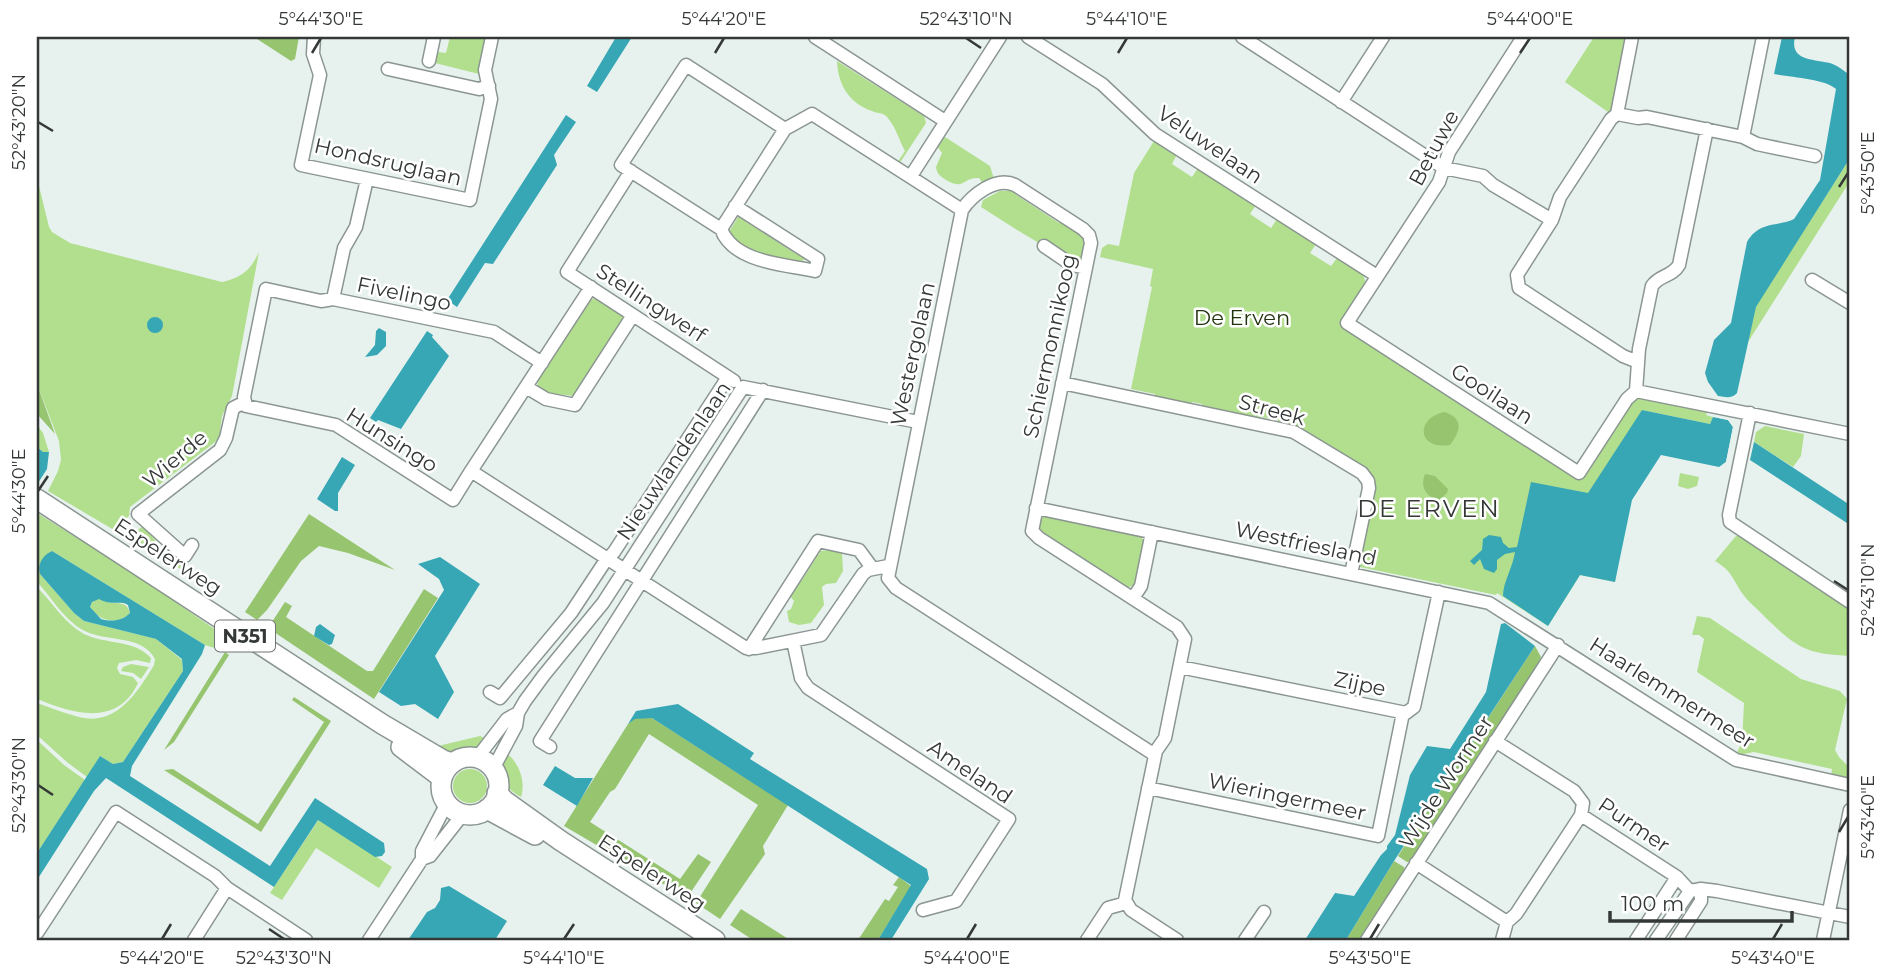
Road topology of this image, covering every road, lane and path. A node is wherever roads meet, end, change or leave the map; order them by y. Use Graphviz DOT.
graph roads {
  1 [pos="314,37"];
  2 [pos="434,37"];
  3 [pos="492,37"];
  4 [pos="815,37"];
  5 [pos="1000,37"];
  6 [pos="1028,37"];
  7 [pos="1242,37"];
  8 [pos="1383,37"];
  9 [pos="1524,37"];
  10 [pos="1632,37"];
  11 [pos="1763,37"];
  12 [pos="429,61"];
  13 [pos="388,69"];
  14 [pos="489,86"];
  15 [pos="1341,102"];
  16 [pos="1617,114"];
  17 [pos="945,121"];
  18 [pos="785,129"];
  19 [pos="1707,129"];
  20 [pos="1743,137"];
  21 [pos="1815,156"];
  22 [pos="1444,168"];
  23 [pos="631,171"];
  24 [pos="911,176"];
  25 [pos="367,178"];
  26 [pos="735,206"];
  27 [pos="962,210"];
  28 [pos="1552,220"];
  29 [pos="721,229"];
  30 [pos="1044,246"];
  31 [pos="1086,268"];
  32 [pos="1377,276"];
  33 [pos="1812,280"];
  34 [pos="591,287"];
  35 [pos="334,299"];
  36 [pos="1850,303"];
  37 [pos="633,315"];
  38 [pos="1638,362"];
  39 [pos="542,363"];
  40 [pos="728,377"];
  41 [pos="1062,383"];
  42 [pos="526,387"];
  43 [pos="743,387"];
  44 [pos="763,390"];
  45 [pos="1636,391"];
  46 [pos="245,402"];
  47 [pos="1750,413"];
  48 [pos="918,422"];
  49 [pos="1850,434"];
  50 [pos="471,471"];
  51 [pos="38,503"];
  52 [pos="1036,508"];
  53 [pos="1152,532"];
  54 [pos="192,545"];
  55 [pos="608,559"];
  56 [pos="888,566"];
  57 [pos="873,569"];
  58 [pos="624,570"];
  59 [pos="1351,574"];
  60 [pos="642,581"];
  61 [pos="1439,592"];
  62 [pos="1133,598"];
  63 [pos="1850,602"];
  64 [pos="793,641"];
  65 [pos="1558,645"];
  66 [pos="749,649"];
  67 [pos="1180,667"];
  68 [pos="490,692"];
  69 [pos="1404,713"];
  70 [pos="1495,741"];
  71 [pos="550,747"];
  72 [pos="1155,755"];
  73 [pos="485,764"];
  74 [pos="447,771"];
  75 [pos="1850,785"];
  76 [pos="1148,788"];
  77 [pos="492,801"];
  78 [pos="455,808"];
  79 [pos="1850,810"];
  80 [pos="1581,815"];
  81 [pos="1416,863"];
  82 [pos="1677,877"];
  83 [pos="228,888"];
  84 [pos="1695,890"];
  85 [pos="1126,903"];
  86 [pos="923,910"];
  87 [pos="1264,912"];
  88 [pos="1829,914"];
  89 [pos="1850,917"];
  90 [pos="1507,922"];
  91 [pos="37,933"];
  92 [pos="194,940"];
  93 [pos="306,940"];
  94 [pos="369,940"];
  95 [pos="703,940"];
  96 [pos="715,940"];
  97 [pos="1087,940"];
  98 [pos="1177,940"];
  99 [pos="1245,940"];
  100 [pos="1367,940"];
  101 [pos="1502,940"];
  102 [pos="1636,940"];
  103 [pos="1656,940"];
  104 [pos="1676,940"];
  105 [pos="1823,940"];
  1 -- 25 [label="street, Hondsruglaan"];
  2 -- 12 [label="street"];
  3 -- 14 [label="street"];
  4 -- 17 [label="street"];
  5 -- 17 [label="street"];
  6 -- 32 [label="street, Veluwelaan"];
  7 -- 15 [label="street"];
  8 -- 15 [label="street"];
  9 -- 22 [label="street, Betuwe"];
  10 -- 16 [label="street"];
  11 -- 20 [label="street"];
  13 -- 14 [label="street"];
  14 -- 25 [label="street, Hondsruglaan"];
  15 -- 22 [label="street"];
  16 -- 19 [label="street"];
  16 -- 28 [label="street"];
  17 -- 24 [label="street"];
  18 -- 23 [label="street, Stellingwerf"];
  18 -- 24 [label="street"];
  18 -- 26 [label="street"];
  19 -- 20 [label="street"];
  19 -- 38 [label="street"];
  20 -- 21 [label="street"];
  22 -- 28 [label="street"];
  22 -- 32 [label="street, Betuwe"];
  23 -- 29 [label="street"];
  23 -- 34 [label="street, Stellingwerf"];
  24 -- 27 [label="street"];
  25 -- 35 [label="street, Fivelingo"];
  26 -- 29 [label="street"];
  26 -- 29 [label="street"];
  27 -- 31 [label="street, Schiermonnikoog"];
  27 -- 48 [label="street, Westergolaan"];
  28 -- 38 [label="street"];
  30 -- 31 [label="street"];
  31 -- 41 [label="street, Schiermonnikoog"];
  32 -- 45 [label="street, Gooilaan"];
  33 -- 36 [label="street"];
  34 -- 37 [label="street, Stellingwerf"];
  34 -- 39 [label="street"];
  35 -- 39 [label="street, Fivelingo"];
  35 -- 46 [label="street"];
  37 -- 40 [label="street, Stellingwerf"];
  37 -- 42 [label="street"];
  38 -- 45 [label="street"];
  39 -- 42 [label="street"];
  40 -- 43 [label="street, Stellingwerf"];
  40 -- 55 [label="street, Nieuwlandenlaan"];
  41 -- 52 [label="street, Schiermonnikoog"];
  41 -- 59 [label="street, Streek"];
  42 -- 50 [label="street"];
  43 -- 44 [label="street, Nieuwlandenlaan"];
  43 -- 58 [label="street, Nieuwlandenlaan"];
  44 -- 48 [label="street, Nieuwlandenlaan"];
  44 -- 60 [label="street, Nieuwlandenlaan"];
  45 -- 47 [label="street"];
  46 -- 50 [label="street, Hunsingo"];
  46 -- 54 [label="street, Wierde"];
  47 -- 49 [label="street"];
  47 -- 63 [label="street"];
  48 -- 56 [label="street, Westergolaan"];
  50 -- 55 [label="street"];
  51 -- 74 [label="main road, Espelerweg / N351"];
  52 -- 53 [label="street, Westfriesland"];
  52 -- 62 [label="street, Schiermonnikoog"];
  53 -- 59 [label="street, Westfriesland"];
  53 -- 62 [label="street"];
  55 -- 58 [label="street, Nieuwlandenlaan"];
  55 -- 68 [label="street, Nieuwlandenlaan"];
  56 -- 57 [label="street"];
  56 -- 72 [label="street"];
  57 -- 64 [label="street"];
  57 -- 66 [label="street"];
  58 -- 60 [label="street, Nieuwlandenlaan"];
  58 -- 73 [label="street, Nieuwlandenlaan"];
  59 -- 61 [label="street, Westfriesland"];
  60 -- 66 [label="street"];
  60 -- 71 [label="street, Nieuwlandenlaan"];
  61 -- 65 [label="street, Westfriesland"];
  61 -- 69 [label="street, Zijpe"];
  62 -- 67 [label="street"];
  64 -- 66 [label="street"];
  64 -- 86 [label="street, Ameland"];
  65 -- 70 [label="street, Wijde Wormer"];
  65 -- 75 [label="street, Haarlemmermeer"];
  67 -- 69 [label="street, Zijpe"];
  67 -- 72 [label="street"];
  69 -- 76 [label="street, Wieringermeer"];
  70 -- 80 [label="street, Purmer"];
  70 -- 81 [label="street, Wijde Wormer"];
  72 -- 76 [label="street"];
  73 -- 74 [label="main road"];
  73 -- 77 [label="main road"];
  74 -- 78 [label="main road"];
  76 -- 85 [label="street"];
  77 -- 78 [label="main road"];
  77 -- 95 [label="main road, Espelerweg"];
  77 -- 96 [label="main road, Espelerweg"];
  78 -- 94 [label="street"];
  79 -- 88 [label="street"];
  80 -- 82 [label="street, Purmer"];
  80 -- 90 [label="street"];
  81 -- 90 [label="street"];
  81 -- 100 [label="street, Wijde Wormer"];
  82 -- 84 [label="street, Purmer"];
  82 -- 102 [label="street"];
  83 -- 91 [label="street"];
  83 -- 92 [label="street"];
  83 -- 93 [label="street"];
  84 -- 88 [label="street"];
  84 -- 103 [label="street"];
  84 -- 104 [label="street"];
  85 -- 97 [label="street"];
  85 -- 98 [label="street"];
  87 -- 99 [label="street"];
  88 -- 89 [label="street"];
  88 -- 105 [label="street"];
  90 -- 101 [label="street"];
}
